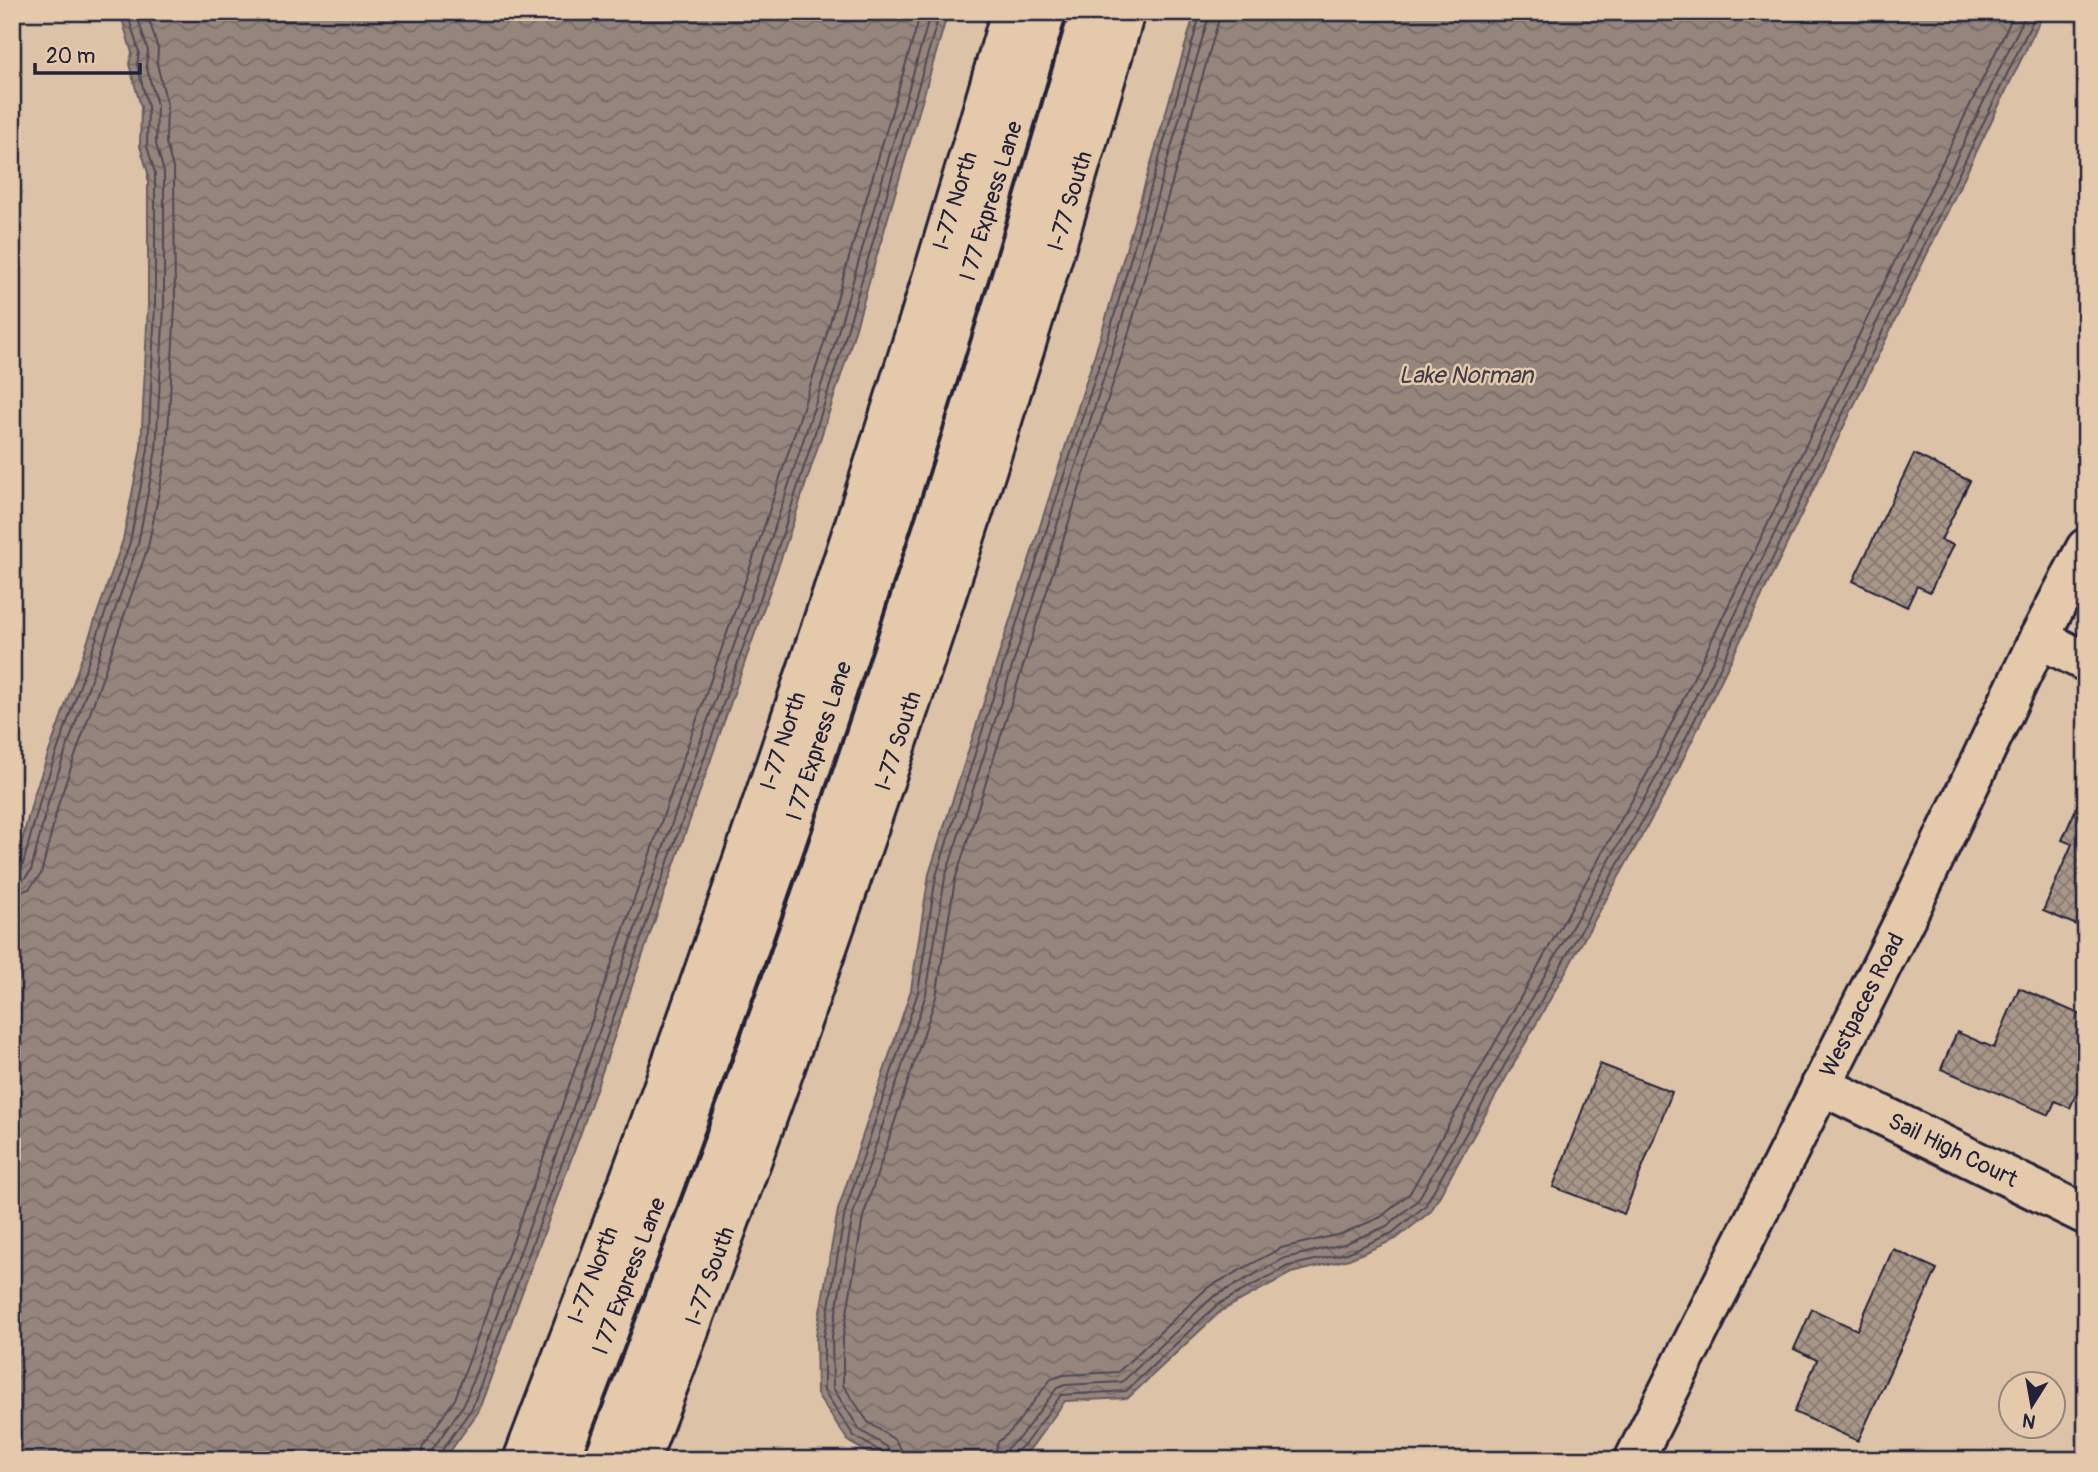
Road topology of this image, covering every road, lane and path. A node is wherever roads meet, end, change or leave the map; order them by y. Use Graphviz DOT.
graph roads {
  1 [pos="1011,12"];
  2 [pos="1046,12"];
  3 [pos="1090,12"];
  4 [pos="1125,12"];
  5 [pos="2086,548"];
  6 [pos="2039,638"];
  7 [pos="2086,662"];
  8 [pos="1821,1085"];
  9 [pos="2086,1215"];
  10 [pos="523,1460"];
  11 [pos="559,1460"];
  12 [pos="604,1460"];
  13 [pos="640,1460"];
  14 [pos="1634,1460"];
  1 -- 10 [label="main road, I-77 North"];
  2 -- 11 [label="main road, I 77 Express Lane"];
  3 -- 12 [label="main road, I 77 Express Lane"];
  4 -- 13 [label="main road, I-77 South"];
  5 -- 6 [label="main road, Westpaces Road"];
  6 -- 7 [label="main road"];
  6 -- 8 [label="main road, Westpaces Road"];
  8 -- 9 [label="main road, Sail High Court"];
  8 -- 14 [label="main road, Westpaces Road"];
}
